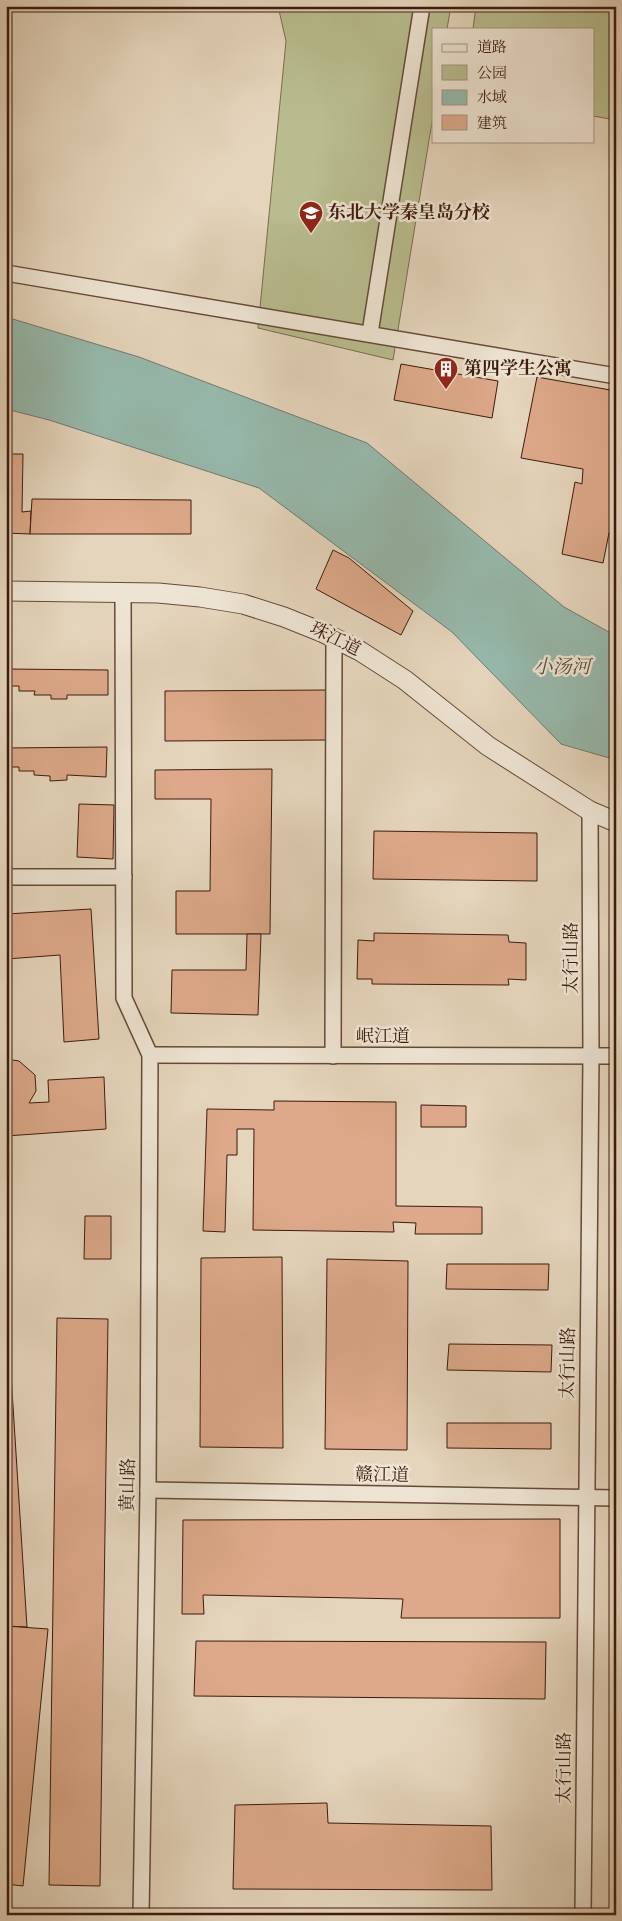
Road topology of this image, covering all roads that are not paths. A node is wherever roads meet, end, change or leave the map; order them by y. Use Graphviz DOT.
graph roads {
  1 [pos="422,6"];
  2 [pos="6,273"];
  3 [pos="370,333"];
  4 [pos="616,376"];
  5 [pos="6,591"];
  6 [pos="123,593"];
  7 [pos="334,638"];
  8 [pos="590,811"];
  9 [pos="616,822"];
  10 [pos="6,877"];
  11 [pos="124,877"];
  12 [pos="150,1055"];
  13 [pos="334,1056"];
  14 [pos="591,1056"];
  15 [pos="616,1056"];
  16 [pos="148,1490"];
  17 [pos="586,1498"];
  18 [pos="616,1498"];
  19 [pos="141,1915"];
  20 [pos="583,1915"];
  1 -- 3 [label="street"];
  2 -- 3 [label="street"];
  3 -- 4 [label="street"];
  5 -- 6 [label="street, 珠江道"];
  6 -- 7 [label="street, 珠江道"];
  6 -- 11 [label="street"];
  7 -- 8 [label="street, 珠江道"];
  7 -- 13 [label="street"];
  8 -- 9 [label="street, 珠江道"];
  8 -- 14 [label="street, 太行山路"];
  10 -- 11 [label="street"];
  11 -- 12 [label="street"];
  12 -- 13 [label="street, 岷江道"];
  12 -- 16 [label="street, 黄山路"];
  13 -- 14 [label="street, 岷江道"];
  14 -- 15 [label="street, 岷江道"];
  14 -- 17 [label="street, 太行山路"];
  16 -- 17 [label="street, 赣江道"];
  16 -- 19 [label="street, 黄山路"];
  17 -- 18 [label="street, 赣江道"];
  17 -- 20 [label="street, 太行山路"];
}
